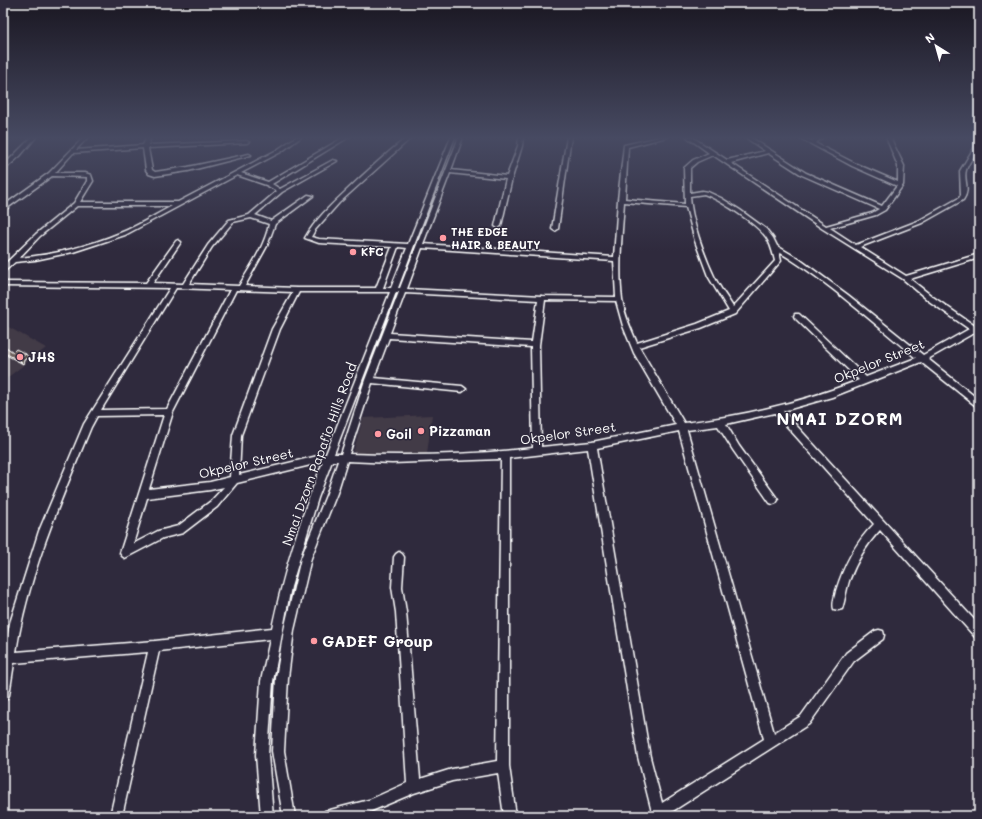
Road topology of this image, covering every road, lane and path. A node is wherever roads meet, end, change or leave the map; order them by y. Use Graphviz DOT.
graph roads {
  1 [pos="49,175"];
  2 [pos="74,175"];
  3 [pos="232,175"];
  4 [pos="242,175"];
  5 [pos="283,175"];
  6 [pos="308,175"];
  7 [pos="367,175"];
  8 [pos="438,175"];
  9 [pos="446,175"];
  10 [pos="488,175"];
  11 [pos="563,175"];
  12 [pos="623,175"];
  13 [pos="687,175"];
  14 [pos="747,175"];
  15 [pos="807,175"];
  16 [pos="878,175"];
  17 [pos="901,175"];
  18 [pos="963,175"];
  19 [pos="509,178"];
  20 [pos="268,184"];
  21 [pos="900,185"];
  22 [pos="280,191"];
  23 [pos="688,195"];
  24 [pos="310,196"];
  25 [pos="621,200"];
  26 [pos="76,204"];
  27 [pos="180,204"];
  28 [pos="688,206"];
  29 [pos="4,209"];
  30 [pos="883,209"];
  31 [pos="251,216"];
  32 [pos="272,223"];
  33 [pos="498,226"];
  34 [pos="825,228"];
  35 [pos="555,229"];
  36 [pos="178,242"];
  37 [pos="395,246"];
  38 [pos="410,246"];
  39 [pos="420,246"];
  40 [pos="775,247"];
  41 [pos="855,247"];
  42 [pos="979,256"];
  43 [pos="617,259"];
  44 [pos="12,260"];
  45 [pos="3,270"];
  46 [pos="905,278"];
  47 [pos="3,284"];
  48 [pos="148,285"];
  49 [pos="174,286"];
  50 [pos="185,286"];
  51 [pos="238,288"];
  52 [pos="297,290"];
  53 [pos="379,290"];
  54 [pos="393,290"];
  55 [pos="403,290"];
  56 [pos="542,298"];
  57 [pos="619,299"];
  58 [pos="733,312"];
  59 [pos="797,316"];
  60 [pos="976,328"];
  61 [pos="387,335"];
  62 [pos="536,346"];
  63 [pos="635,346"];
  64 [pos="924,358"];
  65 [pos="368,380"];
  66 [pos="865,381"];
  67 [pos="462,389"];
  68 [pos="979,404"];
  69 [pos="777,410"];
  70 [pos="169,412"];
  71 [pos="96,413"];
  72 [pos="720,422"];
  73 [pos="682,427"];
  74 [pos="592,445"];
  75 [pos="538,452"];
  76 [pos="505,455"];
  77 [pos="329,458"];
  78 [pos="343,458"];
  79 [pos="234,481"];
  80 [pos="144,494"];
  81 [pos="774,500"];
  82 [pos="880,524"];
  83 [pos="399,558"];
  84 [pos="838,605"];
  85 [pos="278,633"];
  86 [pos="979,633"];
  87 [pos="879,635"];
  88 [pos="155,646"];
  89 [pos="10,658"];
  90 [pos="3,694"];
  91 [pos="771,742"];
  92 [pos="503,766"];
  93 [pos="414,787"];
  94 [pos="659,815"];
  95 [pos="116,816"];
  96 [pos="267,816"];
  97 [pos="289,816"];
  98 [pos="330,816"];
  99 [pos="510,816"];
  1 -- 29 [label="street"];
  2 -- 26 [label="street"];
  3 -- 27 [label="street"];
  4 -- 20 [label="street"];
  5 -- 20 [label="street"];
  6 -- 22 [label="street"];
  7 -- 37 [label="street"];
  8 -- 38 [label="street, Nmai Dzorn Papafio Hills Road"];
  9 -- 39 [label="street, Nmai Dzorn Papafio Hills Road"];
  10 -- 19 [label="street"];
  11 -- 35 [label="street"];
  12 -- 25 [label="street"];
  13 -- 23 [label="street"];
  14 -- 34 [label="street"];
  15 -- 30 [label="street"];
  16 -- 21 [label="street"];
  17 -- 21 [label="street"];
  18 -- 41 [label="street"];
  19 -- 33 [label="street"];
  20 -- 22 [label="street"];
  21 -- 30 [label="street"];
  22 -- 31 [label="street"];
  23 -- 28 [label="street"];
  23 -- 40 [label="street"];
  24 -- 32 [label="street"];
  25 -- 28 [label="street"];
  25 -- 43 [label="street"];
  26 -- 27 [label="street"];
  26 -- 44 [label="street"];
  27 -- 44 [label="street"];
  28 -- 58 [label="street"];
  30 -- 34 [label="street"];
  31 -- 32 [label="street"];
  31 -- 50 [label="street"];
  32 -- 51 [label="street"];
  34 -- 41 [label="street"];
  36 -- 48 [label="street"];
  37 -- 38 [label="street"];
  37 -- 53 [label="street"];
  38 -- 54 [label="street, Nmai Dzorn Papafio Hills Road"];
  39 -- 43 [label="street"];
  39 -- 55 [label="street, Nmai Dzorn Papafio Hills Road"];
  40 -- 58 [label="street"];
  40 -- 64 [label="street"];
  41 -- 46 [label="street"];
  42 -- 46 [label="street"];
  43 -- 57 [label="street"];
  44 -- 45 [label="street"];
  46 -- 60 [label="street"];
  47 -- 48 [label="street"];
  48 -- 49 [label="street"];
  49 -- 50 [label="street"];
  49 -- 71 [label="street"];
  50 -- 51 [label="street"];
  51 -- 52 [label="street"];
  51 -- 70 [label="street"];
  52 -- 53 [label="street"];
  52 -- 79 [label="street"];
  53 -- 54 [label="street"];
  54 -- 55 [label="street"];
  54 -- 77 [label="street, Nmai Dzorn Papafio Hills Road"];
  55 -- 56 [label="street"];
  55 -- 61 [label="street, Nmai Dzorn Papafio Hills Road"];
  56 -- 57 [label="street"];
  56 -- 62 [label="street"];
  57 -- 63 [label="street"];
  58 -- 63 [label="street"];
  59 -- 66 [label="street"];
  60 -- 64 [label="street, Okpelor Street"];
  61 -- 62 [label="street"];
  61 -- 65 [label="street, Nmai Dzorn Papafio Hills Road"];
  62 -- 75 [label="street"];
  63 -- 73 [label="street"];
  64 -- 66 [label="street, Okpelor Street"];
  64 -- 68 [label="street"];
  65 -- 67 [label="street"];
  65 -- 78 [label="street, Nmai Dzorn Papafio Hills Road"];
  66 -- 69 [label="street, Okpelor Street"];
  69 -- 72 [label="street, Okpelor Street"];
  69 -- 82 [label="street"];
  70 -- 71 [label="street"];
  70 -- 80 [label="street"];
  71 -- 89 [label="street"];
  72 -- 73 [label="street, Okpelor Street"];
  72 -- 81 [label="street"];
  73 -- 74 [label="street, Okpelor Street"];
  73 -- 91 [label="street"];
  74 -- 75 [label="street, Okpelor Street"];
  74 -- 94 [label="street"];
  75 -- 76 [label="street, Okpelor Street"];
  76 -- 78 [label="street, Okpelor Street"];
  76 -- 92 [label="street"];
  77 -- 78 [label="street, Okpelor Street"];
  77 -- 79 [label="street, Okpelor Street"];
  77 -- 85 [label="street, Nmai Dzorn Papafio Hills Road"];
  78 -- 97 [label="street, Nmai Dzorn Papafio Hills Road"];
  79 -- 80 [label="street, Okpelor Street"];
  79 -- 80 [label="street"];
  82 -- 84 [label="street"];
  82 -- 86 [label="street"];
  83 -- 93 [label="street"];
  85 -- 88 [label="street"];
  85 -- 96 [label="street, Nmai Dzorn Papafio Hills Road"];
  87 -- 91 [label="street"];
  88 -- 89 [label="street"];
  88 -- 95 [label="street"];
  89 -- 90 [label="street"];
  91 -- 94 [label="street"];
  92 -- 93 [label="street"];
  92 -- 99 [label="street"];
  93 -- 98 [label="street"];
}
